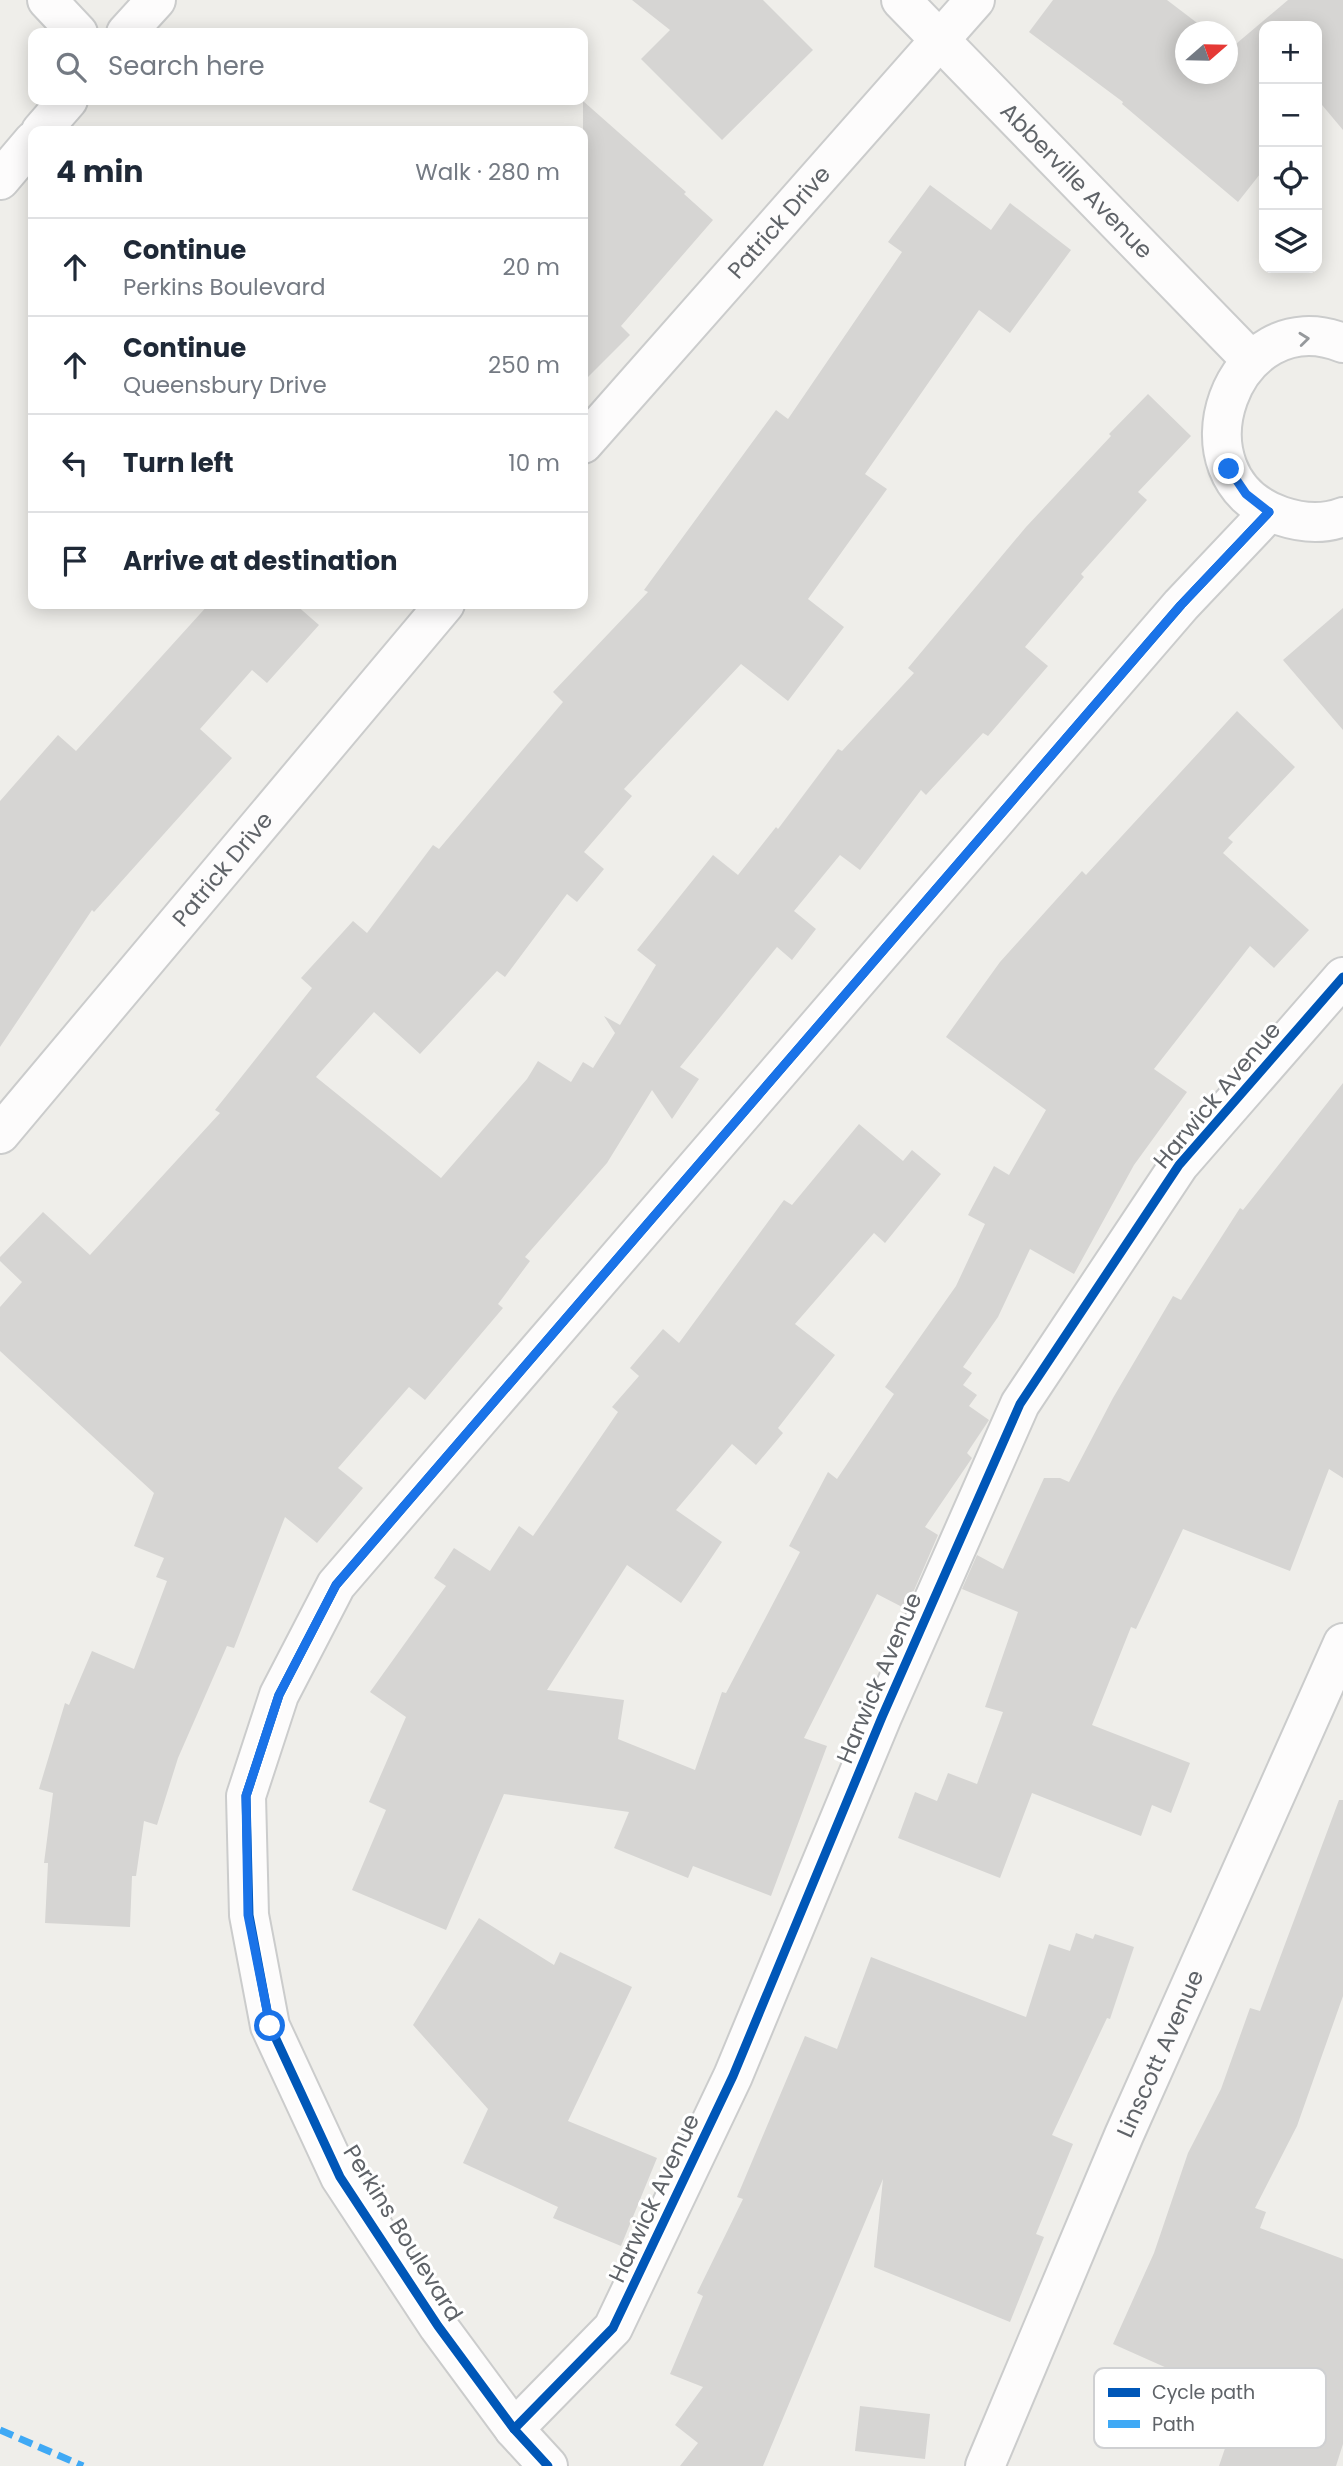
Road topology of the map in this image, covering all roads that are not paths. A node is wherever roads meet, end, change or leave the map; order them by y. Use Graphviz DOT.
graph roads {
  1 [pos="47,0"];
  2 [pos="156,0"];
  3 [pos="901,0"];
  4 [pos="975,0"];
  5 [pos="73,28"];
  6 [pos="131,28"];
  7 [pos="940,40"];
  8 [pos="64,105"];
  9 [pos="45,126"];
  10 [pos="28,147"];
  11 [pos="0,180"];
  12 [pos="1343,343"];
  13 [pos="1251,360"];
  14 [pos="588,438"];
  15 [pos="1269,512"];
  16 [pos="1343,517"];
  17 [pos="441,609"];
  18 [pos="1343,977"];
  19 [pos="0,1134"];
  20 [pos="1343,1643"];
  21 [pos="514,2429"];
  22 [pos="548,2466"];
  23 [pos="985,2466"];
  1 -- 5 [label="street"];
  2 -- 6 [label="street"];
  3 -- 7 [label="street, Abberville Avenue"];
  4 -- 7 [label="street, Patrick Drive"];
  7 -- 13 [label="street, Abberville Avenue"];
  7 -- 14 [label="street, Patrick Drive"];
  8 -- 9 [label="street"];
  10 -- 11 [label="street"];
  13 -- 12 [label="street, one-way"];
  13 -- 15 [label="street"];
  15 -- 16 [label="street"];
  15 -- 21 [label="street, Perkins Boulevard"];
  17 -- 19 [label="street, Patrick Drive"];
  18 -- 21 [label="street, Harwick Avenue"];
  20 -- 23 [label="street, Linscott Avenue"];
  21 -- 22 [label="street, Perkins Boulevard"];
}
